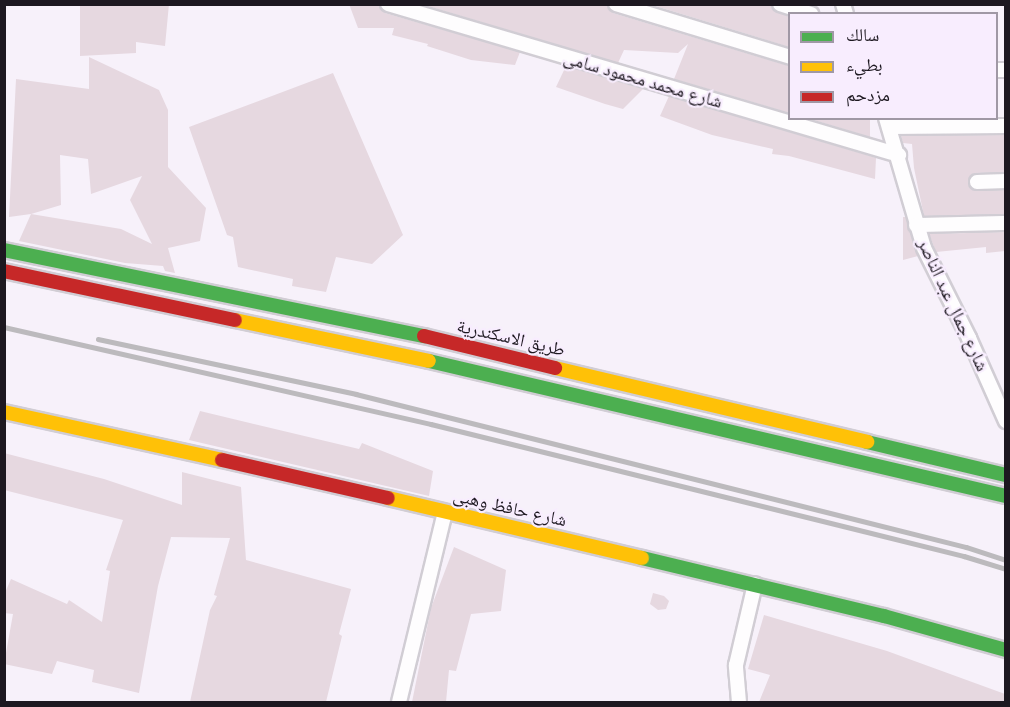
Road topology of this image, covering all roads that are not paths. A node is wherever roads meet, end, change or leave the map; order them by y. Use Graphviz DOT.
graph roads {
  1 [pos="388,4"];
  2 [pos="616,4"];
  3 [pos="780,4"];
  4 [pos="805,12"];
  5 [pos="788,57"];
  6 [pos="888,123"];
  7 [pos="1005,126"];
  8 [pos="899,155"];
  9 [pos="1005,181"];
  10 [pos="977,182"];
  11 [pos="1005,223"];
  12 [pos="916,225"];
  13 [pos="4,250"];
  14 [pos="4,271"];
  15 [pos="251,300"];
  16 [pos="291,308"];
  17 [pos="249,323"];
  18 [pos="282,331"];
  19 [pos="4,412"];
  20 [pos="1005,421"];
  21 [pos="1005,475"];
  22 [pos="1005,496"];
  23 [pos="445,512"];
  24 [pos="756,584"];
  25 [pos="1005,650"];
  26 [pos="399,702"];
  27 [pos="739,702"];
  1 -- 8 [label="street, شارع محمد محمود سامى"];
  2 -- 5 [label="street"];
  3 -- 4 [label="street"];
  6 -- 7 [label="street"];
  6 -- 8 [label="street, شارع جمال عبد الناصر"];
  8 -- 12 [label="street, شارع جمال عبد الناصر"];
  9 -- 10 [label="street"];
  11 -- 12 [label="street"];
  12 -- 20 [label="street, شارع جمال عبد الناصر"];
  13 -- 15 [label="main road, طريق الاسكندرية"];
  14 -- 17 [label="main road"];
  15 -- 16 [label="main road, طريق الاسكندرية"];
  15 -- 17 [label="main road"];
  16 -- 18 [label="main road"];
  16 -- 21 [label="main road, طريق الاسكندرية"];
  17 -- 18 [label="main road"];
  18 -- 22 [label="main road"];
  19 -- 23 [label="main road, شارع حافظ وهبى"];
  23 -- 24 [label="main road, شارع حافظ وهبى"];
  23 -- 26 [label="street"];
  24 -- 25 [label="main road, شارع حافظ وهبى"];
  24 -- 27 [label="street"];
}
